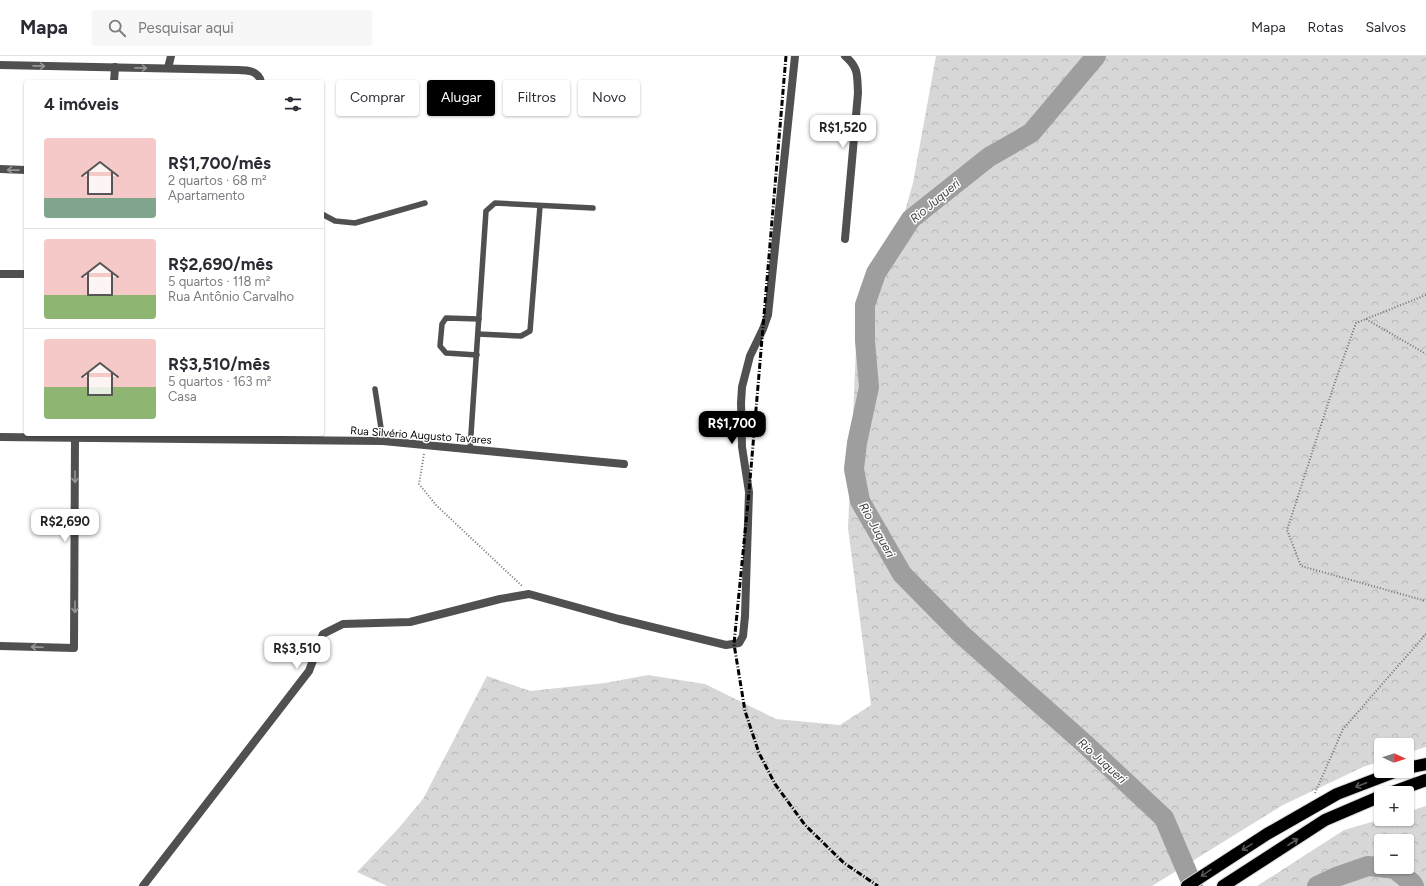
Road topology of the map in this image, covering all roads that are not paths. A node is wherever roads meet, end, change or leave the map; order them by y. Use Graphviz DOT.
graph roads {
  1 [pos="172,56"];
  2 [pos="795,56"];
  3 [pos="845,56"];
  4 [pos="0,65"];
  5 [pos="115,67"];
  6 [pos="168,68"];
  7 [pos="114,80"];
  8 [pos="261,80"];
  9 [pos="0,169"];
  10 [pos="24,170"];
  11 [pos="425,203"];
  12 [pos="540,206"];
  13 [pos="593,208"];
  14 [pos="324,215"];
  15 [pos="845,239"];
  16 [pos="0,274"];
  17 [pos="24,274"];
  18 [pos="479,319"];
  19 [pos="478,334"];
  20 [pos="477,355"];
  21 [pos="375,389"];
  22 [pos="0,437"];
  23 [pos="247,437"];
  24 [pos="75,438"];
  25 [pos="383,441"];
  26 [pos="470,449"];
  27 [pos="624,464"];
  28 [pos="0,646"];
  29 [pos="1426,764"];
  30 [pos="1414,767"];
  31 [pos="1379,778"];
  32 [pos="1426,780"];
  33 [pos="1409,786"];
  34 [pos="1374,799"];
  35 [pos="143,886"];
  36 [pos="1187,886"];
  37 [pos="1223,886"];
  1 -- 6 [label="street"];
  2 -- 35 [label="street"];
  3 -- 15 [label="street"];
  4 -- 5 [label="street, one-way"];
  5 -- 6 [label="street, one-way"];
  5 -- 7 [label="street"];
  6 -- 8 [label="street"];
  10 -- 9 [label="street, one-way"];
  11 -- 14 [label="lane"];
  12 -- 13 [label="lane"];
  12 -- 18 [label="lane"];
  12 -- 19 [label="lane"];
  16 -- 17 [label="street"];
  18 -- 19 [label="lane"];
  18 -- 20 [label="lane"];
  19 -- 20 [label="lane"];
  20 -- 26 [label="lane"];
  21 -- 25 [label="lane"];
  22 -- 24 [label="street, Rua Silvério Augusto Tavares"];
  23 -- 24 [label="street, Rua Silvério Augusto Tavares"];
  23 -- 25 [label="street, Rua Silvério Augusto Tavares"];
  24 -- 28 [label="street, one-way"];
  25 -- 26 [label="street, Rua Silvério Augusto Tavares"];
  26 -- 27 [label="street, Rua Silvério Augusto Tavares"];
  29 -- 30 [label="highway"];
  31 -- 36 [label="highway, one-way"];
  32 -- 33 [label="highway"];
  37 -- 34 [label="highway, one-way"];
}
